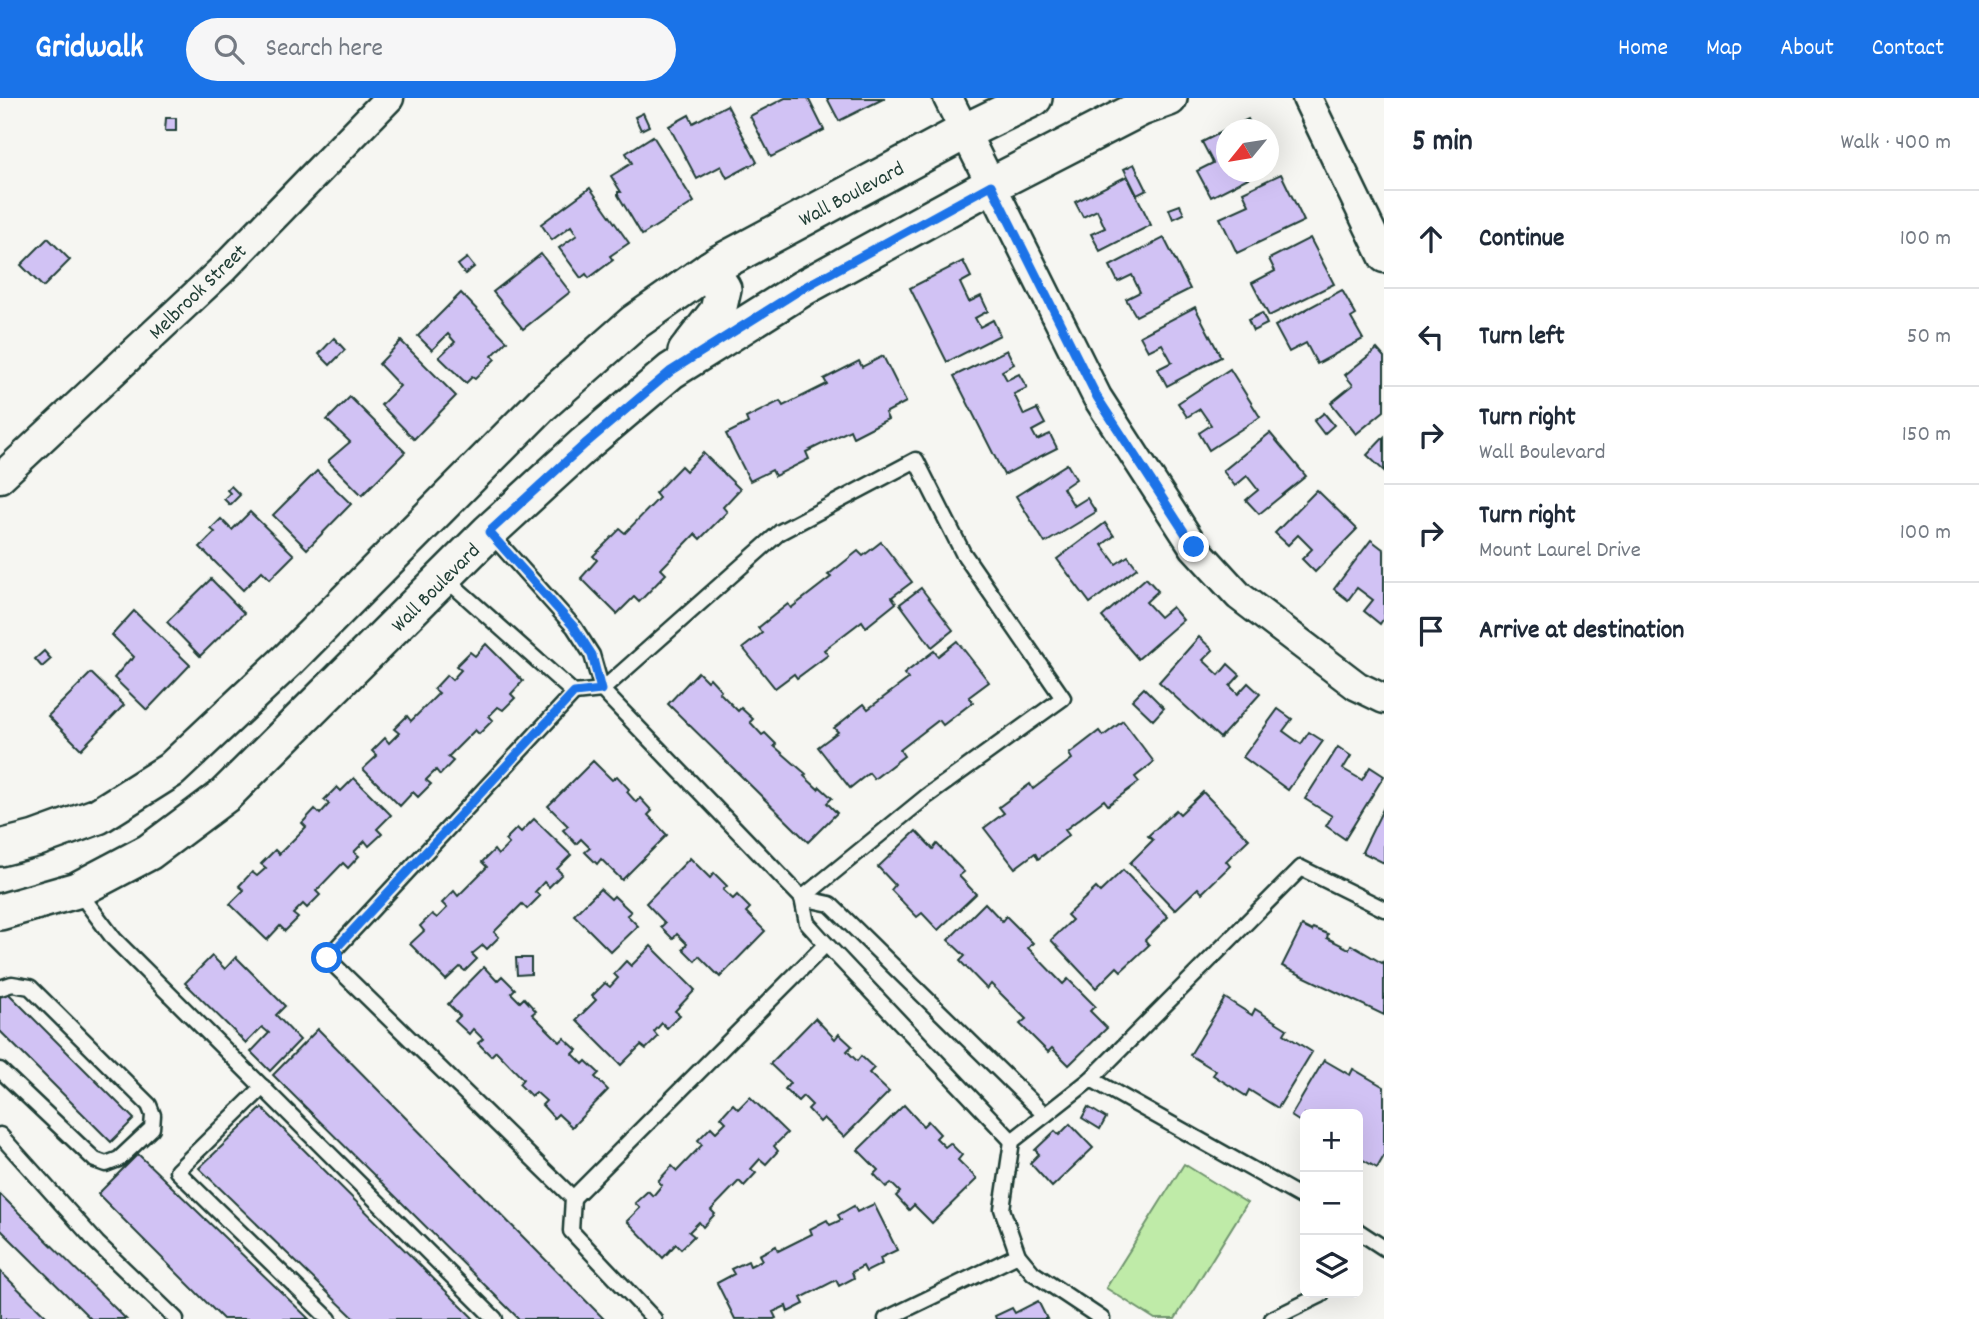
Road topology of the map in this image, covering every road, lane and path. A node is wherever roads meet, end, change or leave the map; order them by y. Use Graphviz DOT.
graph roads {
  1 [pos="388,98"];
  2 [pos="948,98"];
  3 [pos="1034,98"];
  4 [pos="1169,98"];
  5 [pos="1307,98"];
  6 [pos="964,132"];
  7 [pos="991,185"];
  8 [pos="1384,258"];
  9 [pos="710,269"];
  10 [pos="671,371"];
  11 [pos="0,478"];
  12 [pos="489,532"];
  13 [pos="445,578"];
  14 [pos="601,690"];
  15 [pos="574,693"];
  16 [pos="1384,699"];
  17 [pos="172,770"];
  18 [pos="206,808"];
  19 [pos="0,848"];
  20 [pos="77,890"];
  21 [pos="802,898"];
  22 [pos="1384,909"];
  23 [pos="0,912"];
  24 [pos="826,944"];
  25 [pos="0,988"];
  26 [pos="0,1070"];
  27 [pos="1091,1079"];
  28 [pos="263,1087"];
  29 [pos="1045,1115"];
  30 [pos="0,1135"];
  31 [pos="1013,1141"];
  32 [pos="1300,1196"];
  33 [pos="573,1198"];
  34 [pos="1363,1234"];
  35 [pos="1384,1248"];
  36 [pos="1018,1255"];
  37 [pos="1315,1298"];
  38 [pos="176,1319"];
  39 [pos="329,1319"];
  40 [pos="495,1319"];
  41 [pos="654,1319"];
  42 [pos="886,1319"];
  43 [pos="1102,1319"];
  44 [pos="1272,1319"];
  1 -- 11 [label="street, Melbrook Street"];
  2 -- 6 [label="street"];
  3 -- 6 [label="street, Wall Boulevard"];
  4 -- 7 [label="street, Wall Boulevard"];
  5 -- 8 [label="street"];
  6 -- 7 [label="street"];
  6 -- 9 [label="street, Wall Boulevard"];
  7 -- 10 [label="street, Wall Boulevard"];
  7 -- 16 [label="street"];
  9 -- 10 [label="street"];
  9 -- 17 [label="street, Wall Boulevard"];
  10 -- 12 [label="street, Wall Boulevard"];
  12 -- 13 [label="street, Wall Boulevard"];
  12 -- 14 [label="lane"];
  13 -- 15 [label="lane"];
  13 -- 18 [label="street, Wall Boulevard"];
  14 -- 15 [label="lane"];
  14 -- 21 [label="lane"];
  14 -- 21 [label="lane"];
  15 -- 33 [label="lane"];
  17 -- 18 [label="street"];
  17 -- 19 [label="street, Wall Boulevard"];
  18 -- 20 [label="street, Wall Boulevard"];
  20 -- 23 [label="street, Wall Boulevard"];
  20 -- 28 [label="lane"];
  21 -- 24 [label="lane"];
  21 -- 29 [label="lane"];
  22 -- 27 [label="lane"];
  24 -- 31 [label="lane"];
  24 -- 33 [label="lane"];
  25 -- 26 [label="lane"];
  27 -- 29 [label="lane"];
  27 -- 32 [label="lane"];
  28 -- 39 [label="lane"];
  28 -- 40 [label="lane"];
  29 -- 31 [label="lane"];
  30 -- 38 [label="lane"];
  31 -- 36 [label="lane"];
  33 -- 41 [label="lane"];
  34 -- 35 [label="lane"];
  36 -- 42 [label="lane"];
  36 -- 43 [label="lane"];
  37 -- 44 [label="lane"];
}
